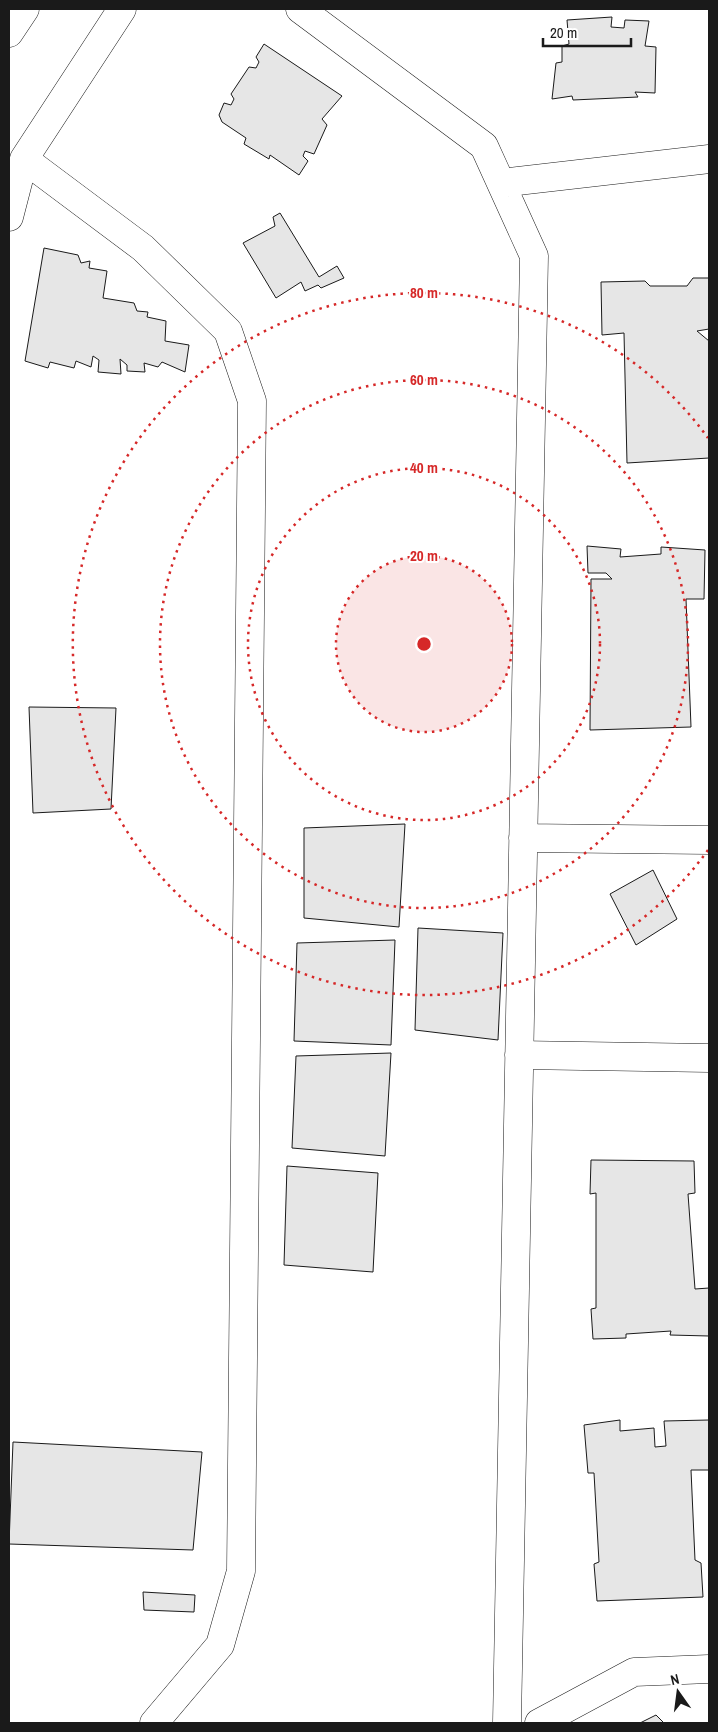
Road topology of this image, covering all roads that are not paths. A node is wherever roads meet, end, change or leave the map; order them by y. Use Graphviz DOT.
graph roads {
  1 [pos="25,9"];
  2 [pos="122,9"];
  3 [pos="300,9"];
  4 [pos="9,33"];
  5 [pos="24,159"];
  6 [pos="709,159"];
  7 [pos="501,183"];
  8 [pos="9,217"];
  9 [pos="523,838"];
  10 [pos="709,840"];
  11 [pos="519,1055"];
  12 [pos="709,1058"];
  13 [pos="709,1669"];
  14 [pos="154,1723"];
  15 [pos="507,1723"];
  16 [pos="539,1723"];
  1 -- 4 [label="street"];
  2 -- 5 [label="street"];
  3 -- 7 [label="street"];
  5 -- 8 [label="street"];
  5 -- 14 [label="street"];
  6 -- 7 [label="street"];
  7 -- 9 [label="street"];
  9 -- 10 [label="street"];
  9 -- 11 [label="street"];
  11 -- 12 [label="street"];
  11 -- 15 [label="street"];
  13 -- 16 [label="street"];
}
